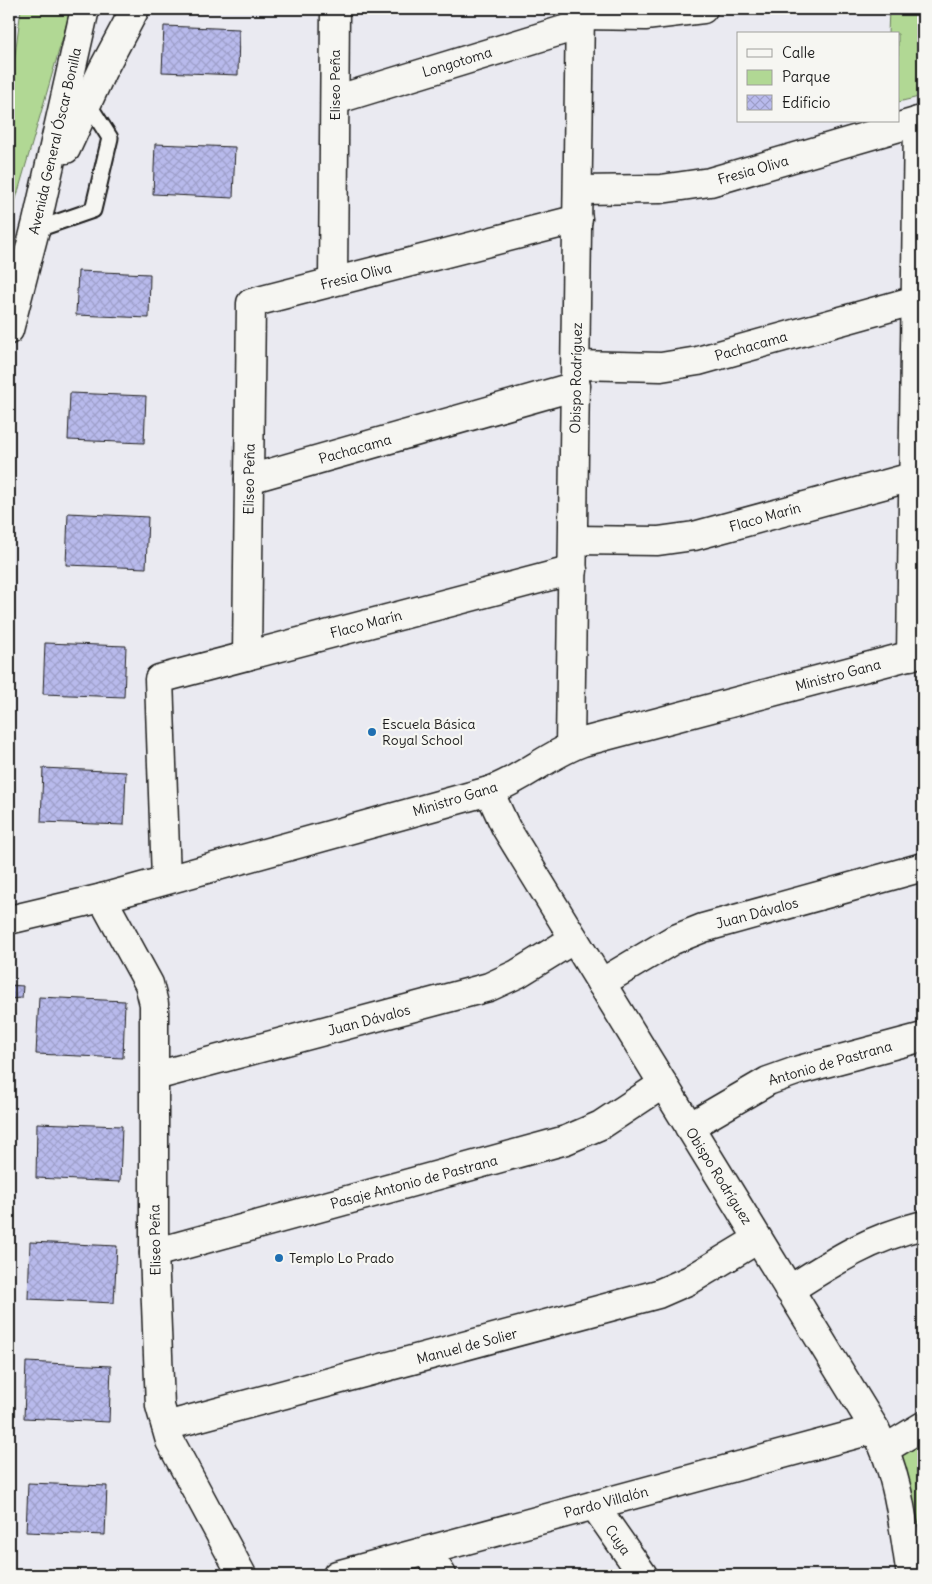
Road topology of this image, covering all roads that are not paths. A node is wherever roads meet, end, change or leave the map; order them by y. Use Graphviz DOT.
graph roads {
  1 [pos="85,9"];
  2 [pos="135,9"];
  3 [pos="335,9"];
  4 [pos="703,9"];
  5 [pos="580,16"];
  6 [pos="334,100"];
  7 [pos="87,102"];
  8 [pos="921,121"];
  9 [pos="578,190"];
  10 [pos="578,220"];
  11 [pos="36,226"];
  12 [pos="333,281"];
  13 [pos="920,299"];
  14 [pos="251,303"];
  15 [pos="9,330"];
  16 [pos="576,375"];
  17 [pos="919,475"];
  18 [pos="249,479"];
  19 [pos="574,540"];
  20 [pos="573,570"];
  21 [pos="917,654"];
  22 [pos="247,656"];
  23 [pos="570,747"];
  24 [pos="489,791"];
  25 [pos="923,867"];
  26 [pos="166,879"];
  27 [pos="102,898"];
  28 [pos="9,920"];
  29 [pos="574,939"];
  30 [pos="601,983"];
  31 [pos="923,1037"];
  32 [pos="155,1076"];
  33 [pos="663,1084"];
  34 [pos="689,1127"];
  35 [pos="923,1225"];
  36 [pos="758,1239"];
  37 [pos="154,1253"];
  38 [pos="789,1290"];
  39 [pos="166,1426"];
  40 [pos="923,1426"];
  41 [pos="880,1439"];
  42 [pos="594,1505"];
  43 [pos="426,1551"];
  44 [pos="242,1575"];
  45 [pos="337,1575"];
  46 [pos="442,1575"];
  47 [pos="643,1575"];
  48 [pos="911,1575"];
  1 -- 11 [label="street, Avenida General Óscar Bonilla"];
  2 -- 7 [label="street"];
  3 -- 6 [label="street, Eliseo Peña"];
  4 -- 5 [label="street, Longotoma"];
  5 -- 6 [label="street, Longotoma"];
  5 -- 9 [label="street, Obispo Rodríguez"];
  6 -- 12 [label="street, Eliseo Peña"];
  7 -- 11 [label="street"];
  7 -- 11 [label="lane"];
  8 -- 9 [label="street, Fresia Oliva"];
  8 -- 13 [label="street"];
  9 -- 10 [label="street, Obispo Rodríguez"];
  10 -- 12 [label="street, Fresia Oliva"];
  10 -- 16 [label="street, Obispo Rodríguez"];
  11 -- 15 [label="street, Avenida General Óscar Bonilla"];
  12 -- 14 [label="street, Fresia Oliva"];
  13 -- 16 [label="street, Pachacama"];
  13 -- 17 [label="street"];
  14 -- 18 [label="street, Eliseo Peña"];
  16 -- 18 [label="street, Pachacama"];
  16 -- 19 [label="street, Obispo Rodríguez"];
  17 -- 19 [label="street, Flaco Marín"];
  17 -- 21 [label="street"];
  18 -- 22 [label="street, Eliseo Peña"];
  19 -- 20 [label="street, Obispo Rodríguez"];
  20 -- 22 [label="street, Flaco Marín"];
  20 -- 23 [label="street, Obispo Rodríguez"];
  21 -- 23 [label="street, Ministro Gana"];
  22 -- 26 [label="street, Flaco Marín"];
  23 -- 24 [label="street, Ministro Gana"];
  24 -- 26 [label="street, Ministro Gana"];
  24 -- 29 [label="street, Obispo Rodríguez"];
  25 -- 30 [label="street, Juan Dávalos"];
  26 -- 27 [label="street, Ministro Gana"];
  27 -- 28 [label="street, Ministro Gana"];
  27 -- 32 [label="street, Eliseo Peña"];
  29 -- 30 [label="street, Obispo Rodríguez"];
  29 -- 32 [label="street, Juan Dávalos"];
  30 -- 33 [label="street, Obispo Rodríguez"];
  31 -- 34 [label="street, Antonio de Pastrana"];
  32 -- 37 [label="street, Eliseo Peña"];
  33 -- 34 [label="street, Obispo Rodríguez"];
  33 -- 37 [label="street, Pasaje Antonio de Pastrana"];
  34 -- 36 [label="street, Obispo Rodríguez"];
  35 -- 38 [label="street"];
  36 -- 38 [label="street, Obispo Rodríguez"];
  36 -- 39 [label="street, Manuel de Solier"];
  37 -- 39 [label="street, Eliseo Peña"];
  38 -- 41 [label="street, Obispo Rodríguez"];
  39 -- 44 [label="street, Eliseo Peña"];
  40 -- 41 [label="street, Pardo Villalón"];
  41 -- 42 [label="street, Pardo Villalón"];
  41 -- 48 [label="street, Obispo Rodríguez"];
  42 -- 43 [label="street, Pardo Villalón"];
  42 -- 47 [label="street, Cuya"];
  43 -- 45 [label="street, Pardo Villalón"];
  43 -- 46 [label="street"];
}
